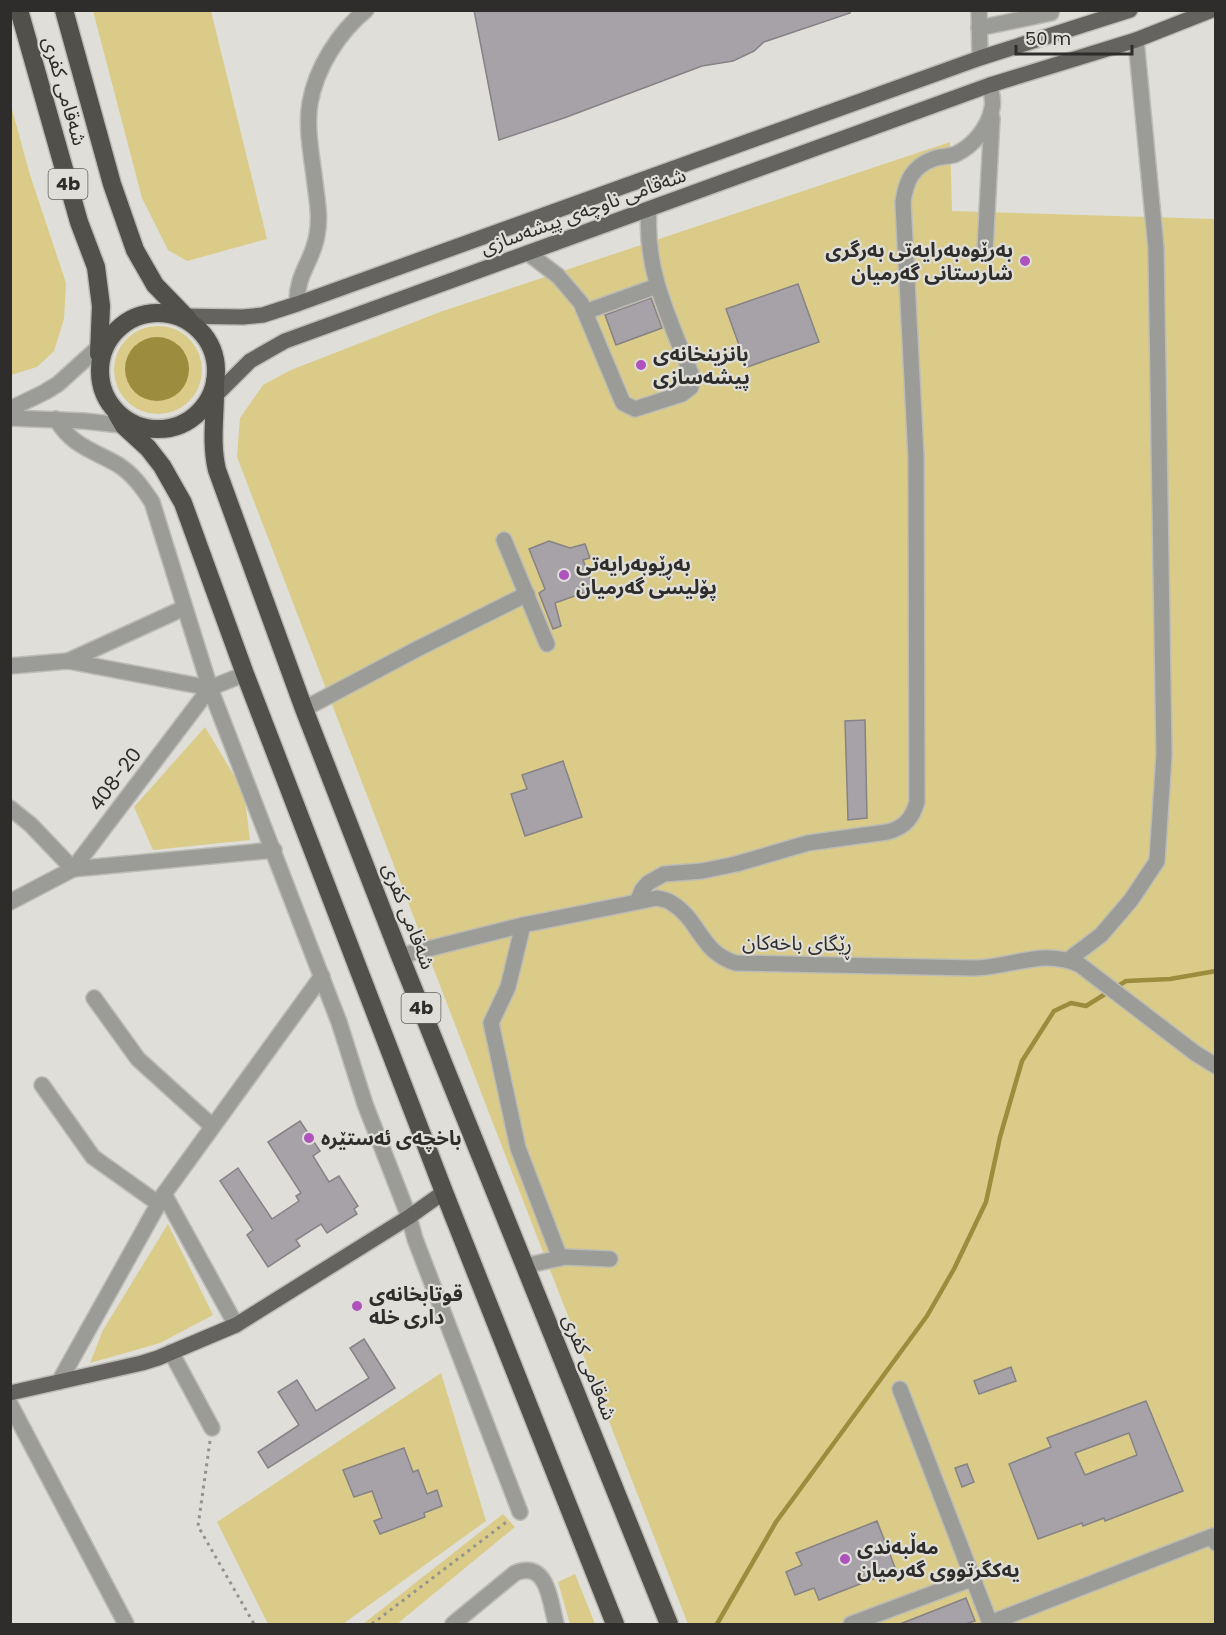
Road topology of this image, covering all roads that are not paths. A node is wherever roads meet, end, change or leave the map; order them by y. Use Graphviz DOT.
graph roads {
  1 [pos="19,10"];
  2 [pos="64,10"];
  3 [pos="366,10"];
  4 [pos="979,10"];
  5 [pos="1130,10"];
  6 [pos="1212,10"];
  7 [pos="1051,12"];
  8 [pos="1022,15"];
  9 [pos="979,28"];
  10 [pos="1051,36"];
  11 [pos="1136,40"];
  12 [pos="980,58"];
  13 [pos="990,85"];
  14 [pos="993,106"];
  15 [pos="649,209"];
  16 [pos="985,250"];
  17 [pos="528,253"];
  18 [pos="657,286"];
  19 [pos="297,304"];
  20 [pos="585,312"];
  21 [pos="185,319"];
  22 [pos="103,347"];
  23 [pos="213,394"];
  24 [pos="10,409"];
  25 [pos="10,418"];
  26 [pos="56,419"];
  27 [pos="127,422"];
  28 [pos="504,540"];
  29 [pos="527,594"];
  30 [pos="184,608"];
  31 [pos="547,644"];
  32 [pos="68,661"];
  33 [pos="10,666"];
  34 [pos="245,674"];
  35 [pos="210,688"];
  36 [pos="304,709"];
  37 [pos="10,808"];
  38 [pos="274,850"];
  39 [pos="74,869"];
  40 [pos="638,900"];
  41 [pos="10,903"];
  42 [pos="523,925"];
  43 [pos="400,956"];
  44 [pos="1074,963"];
  45 [pos="322,976"];
  46 [pos="94,998"];
  47 [pos="1215,1066"];
  48 [pos="42,1085"];
  49 [pos="212,1126"];
  50 [pos="444,1192"];
  51 [pos="161,1199"];
  52 [pos="409,1217"];
  53 [pos="560,1258"];
  54 [pos="610,1259"];
  55 [pos="525,1266"];
  56 [pos="236,1325"];
  57 [pos="171,1352"];
  58 [pos="59,1382"];
  59 [pos="900,1389"];
  60 [pos="10,1393"];
  61 [pos="10,1404"];
  62 [pos="212,1428"];
  63 [pos="520,1512"];
  64 [pos="1215,1543"];
  65 [pos="974,1578"];
  66 [pos="126,1624"];
  67 [pos="453,1624"];
  68 [pos="556,1624"];
  69 [pos="615,1624"];
  70 [pos="669,1624"];
  71 [pos="851,1624"];
  1 -- 22 [label="highway, شەقامی کفری / 4b"];
  2 -- 21 [label="highway, شەقامی کفری / 4b"];
  3 -- 19 [label="street"];
  4 -- 9 [label="street"];
  5 -- 10 [label="main road, شەقامی ناوچەی پیشەسازی"];
  6 -- 11 [label="main road, شەقامی ناوچەی پیشەسازی"];
  7 -- 8 [label="street"];
  7 -- 10 [label="street"];
  8 -- 9 [label="street"];
  9 -- 12 [label="street"];
  10 -- 12 [label="main road, شەقامی ناوچەی پیشەسازی"];
  11 -- 13 [label="main road, شەقامی ناوچەی پیشەسازی"];
  11 -- 44 [label="street"];
  12 -- 13 [label="main road"];
  12 -- 19 [label="main road, شەقامی ناوچەی پیشەسازی"];
  13 -- 14 [label="street"];
  13 -- 15 [label="main road, شەقامی ناوچەی پیشەسازی"];
  14 -- 16 [label="street"];
  14 -- 40 [label="street"];
  15 -- 17 [label="main road, شەقامی ناوچەی پیشەسازی"];
  15 -- 18 [label="street"];
  17 -- 20 [label="street"];
  17 -- 23 [label="main road, شەقامی ناوچەی پیشەسازی"];
  18 -- 20 [label="street"];
  18 -- 20 [label="street"];
  19 -- 21 [label="main road, شەقامی ناوچەی پیشەسازی"];
  21 -- 22 [label="highway"];
  21 -- 23 [label="highway"];
  22 -- 24 [label="street"];
  22 -- 27 [label="highway"];
  23 -- 27 [label="highway"];
  23 -- 36 [label="highway, شەقامی کفری / 4b"];
  25 -- 26 [label="street"];
  26 -- 27 [label="street"];
  26 -- 30 [label="street"];
  27 -- 34 [label="highway, 4b"];
  28 -- 29 [label="street"];
  29 -- 31 [label="street"];
  29 -- 36 [label="street"];
  30 -- 32 [label="street"];
  30 -- 35 [label="street"];
  32 -- 33 [label="street"];
  32 -- 35 [label="street"];
  34 -- 35 [label="street"];
  34 -- 50 [label="highway, 4b"];
  35 -- 38 [label="street"];
  35 -- 39 [label="street, 408-20"];
  36 -- 43 [label="highway, شەقامی کفری / 4b"];
  37 -- 39 [label="street"];
  38 -- 39 [label="street"];
  38 -- 45 [label="street"];
  39 -- 41 [label="street, 408-20"];
  40 -- 42 [label="street, ڕێگای باخەکان"];
  40 -- 44 [label="street, ڕێگای باخەکان"];
  42 -- 43 [label="street, ڕێگای باخەکان"];
  42 -- 53 [label="street"];
  43 -- 55 [label="highway, شەقامی کفری / 4b"];
  44 -- 47 [label="street"];
  45 -- 49 [label="street"];
  45 -- 52 [label="street"];
  46 -- 49 [label="street"];
  48 -- 51 [label="street"];
  49 -- 51 [label="street"];
  50 -- 52 [label="main road"];
  50 -- 69 [label="highway, 4b"];
  51 -- 56 [label="street"];
  51 -- 58 [label="street"];
  52 -- 56 [label="main road"];
  52 -- 63 [label="street"];
  53 -- 54 [label="street"];
  53 -- 55 [label="street"];
  55 -- 70 [label="highway, شەقامی کفری / 4b"];
  56 -- 57 [label="main road"];
  57 -- 58 [label="main road"];
  57 -- 62 [label="street"];
  58 -- 60 [label="main road"];
  59 -- 65 [label="street"];
  61 -- 66 [label="street"];
  64 -- 65 [label="street"];
  65 -- 71 [label="street"];
  67 -- 68 [label="street"];
}
